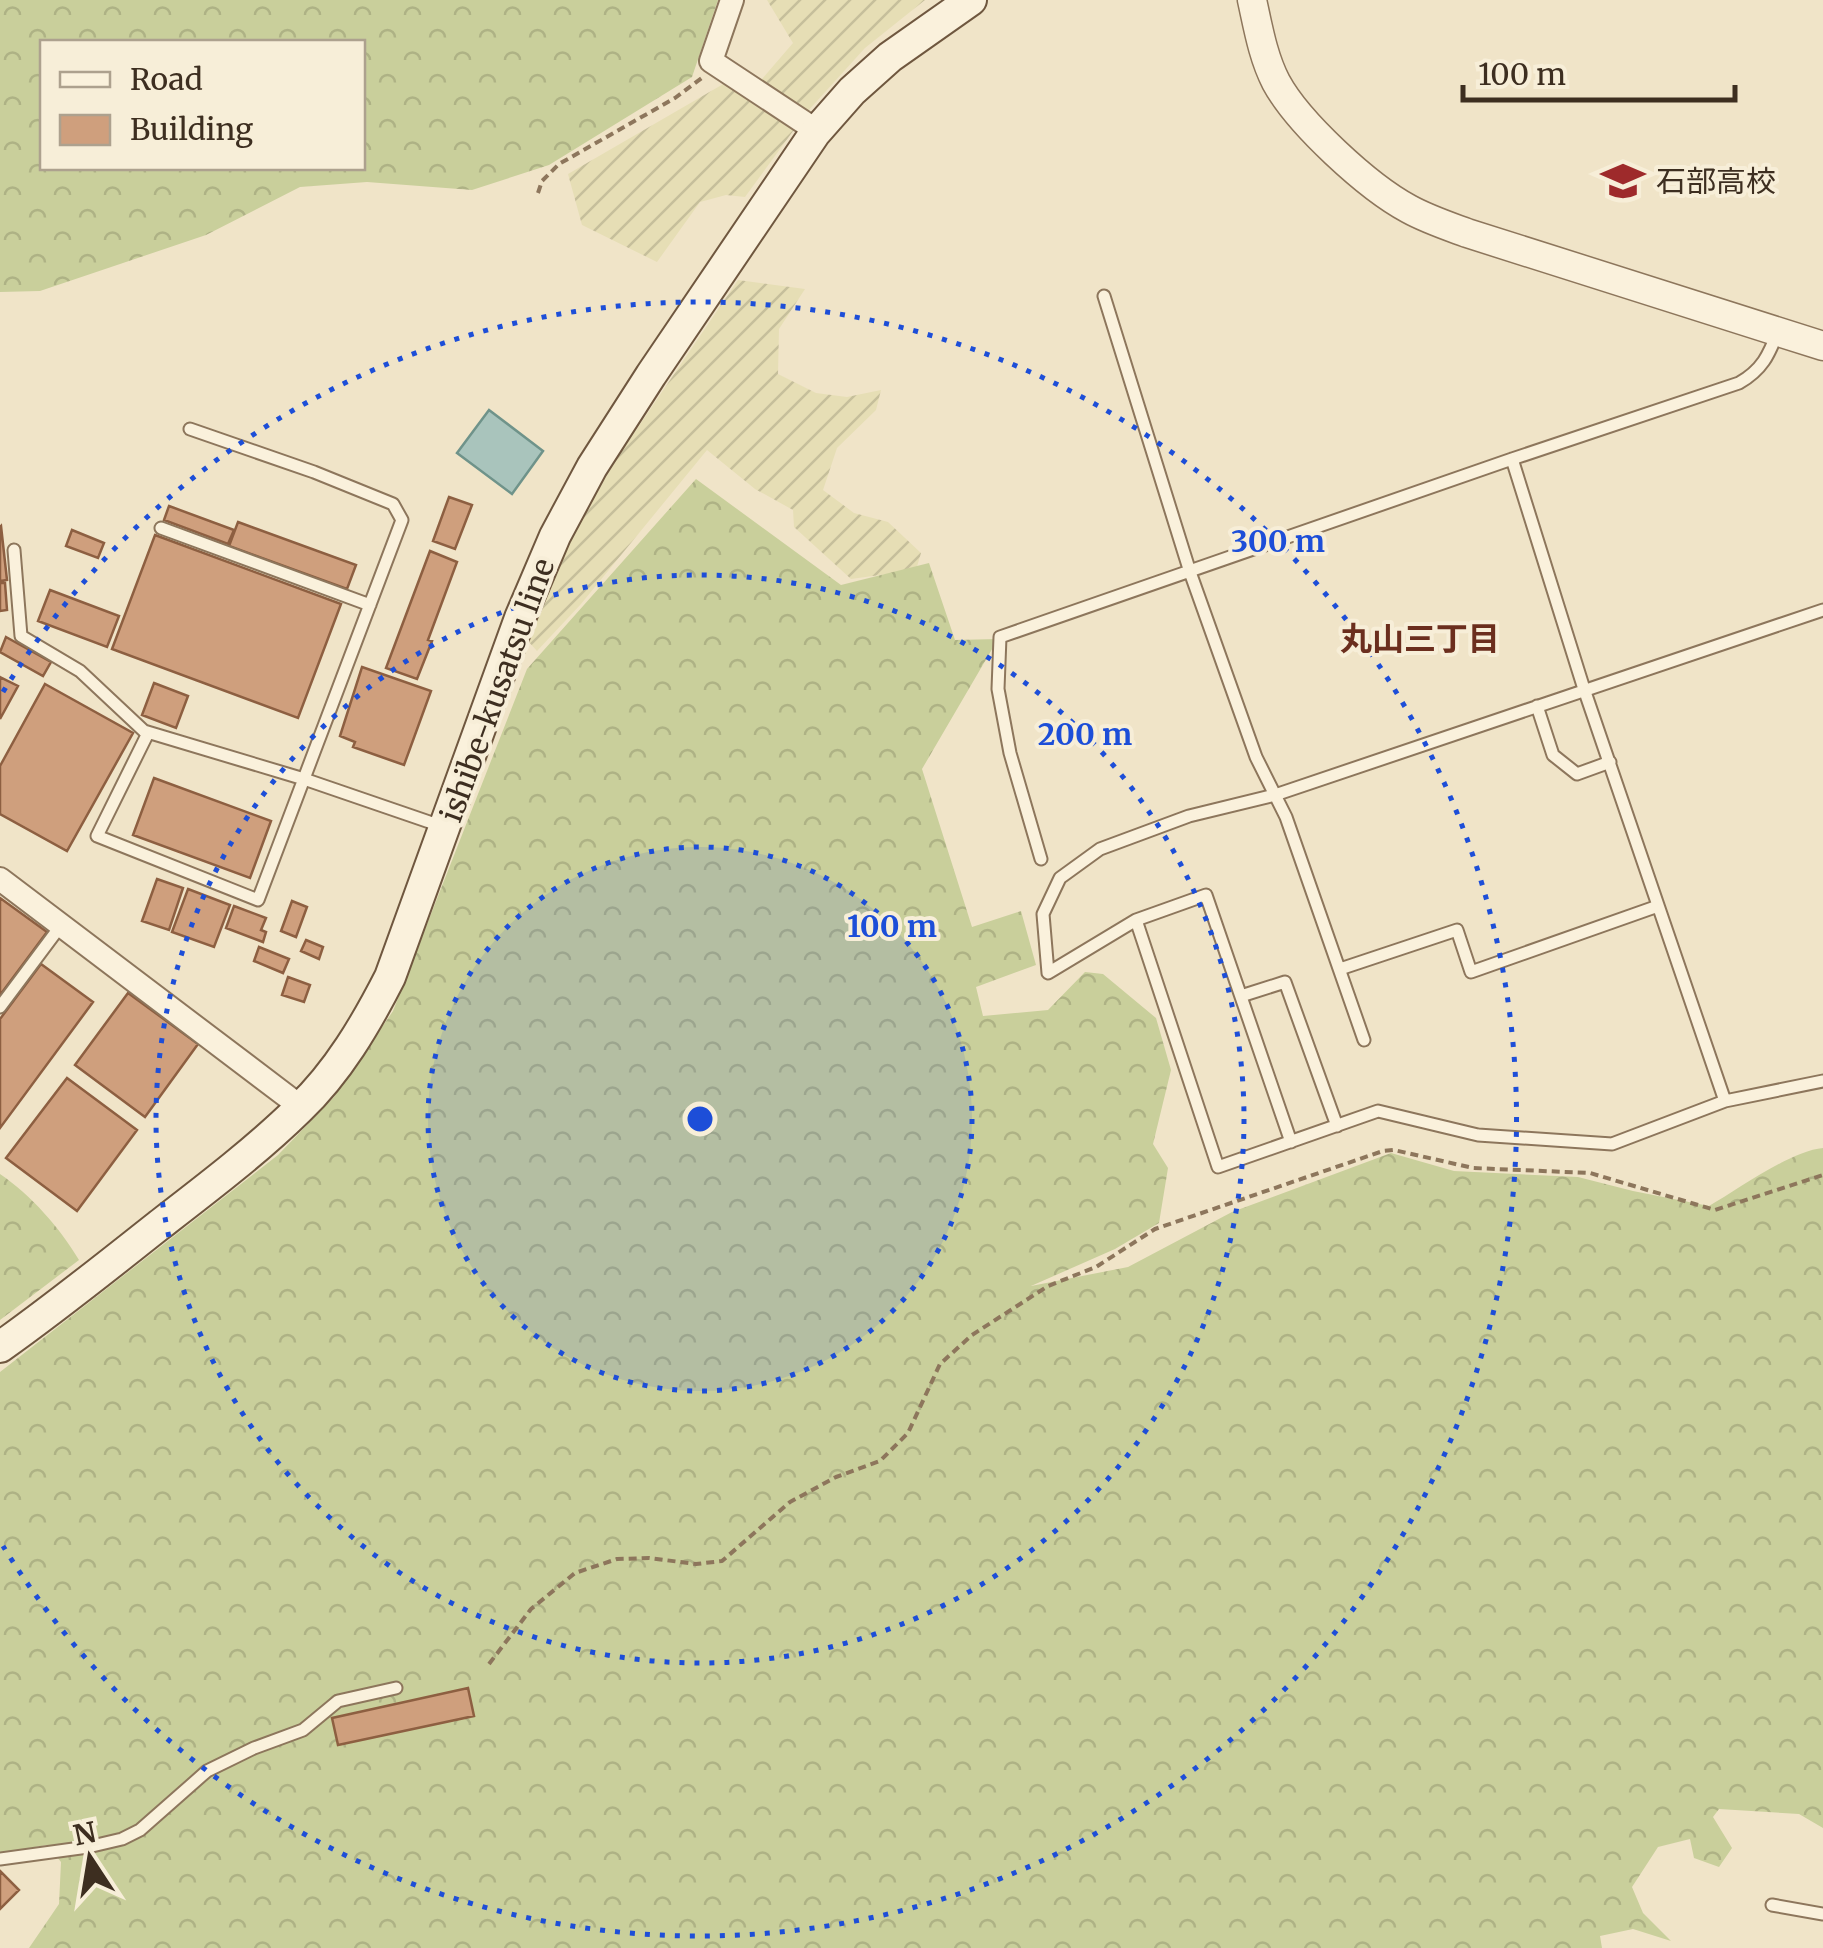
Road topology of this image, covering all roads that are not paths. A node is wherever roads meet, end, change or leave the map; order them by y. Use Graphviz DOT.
graph roads {
  1 [pos="732,0"];
  2 [pos="971,0"];
  3 [pos="1252,0"];
  4 [pos="817,131"];
  5 [pos="1104,296"];
  6 [pos="1778,331"];
  7 [pos="1823,346"];
  8 [pos="190,428"];
  9 [pos="1512,459"];
  10 [pos="161,528"];
  11 [pos="14,550"];
  12 [pos="1190,572"];
  13 [pos="370,605"];
  14 [pos="1823,610"];
  15 [pos="1584,689"];
  16 [pos="1536,706"];
  17 [pos="148,733"];
  18 [pos="1610,762"];
  19 [pos="304,779"];
  20 [pos="1276,795"];
  21 [pos="445,828"];
  22 [pos="1041,859"];
  23 [pos="0,878"];
  24 [pos="1658,906"];
  25 [pos="1136,920"];
  26 [pos="62,924"];
  27 [pos="1340,970"];
  28 [pos="1242,996"];
  29 [pos="0,1007"];
  30 [pos="1364,1040"];
  31 [pos="1823,1081"];
  32 [pos="1725,1102"];
  33 [pos="302,1107"];
  34 [pos="1337,1126"];
  35 [pos="1291,1142"];
  36 [pos="0,1347"];
  37 [pos="396,1688"];
  38 [pos="0,1859"];
  39 [pos="1772,1906"];
  40 [pos="1823,1914"];
  1 -- 4 [label="street"];
  2 -- 4 [label="main road, ishibe-kusatsu line"];
  3 -- 6 [label="street"];
  4 -- 21 [label="main road, ishibe-kusatsu line"];
  5 -- 12 [label="lane"];
  6 -- 7 [label="street"];
  6 -- 9 [label="lane"];
  8 -- 13 [label="lane"];
  9 -- 12 [label="lane"];
  9 -- 15 [label="lane"];
  10 -- 13 [label="lane"];
  11 -- 17 [label="lane"];
  12 -- 20 [label="lane"];
  12 -- 22 [label="lane"];
  13 -- 19 [label="lane"];
  14 -- 15 [label="lane"];
  15 -- 16 [label="lane"];
  15 -- 18 [label="lane"];
  16 -- 18 [label="lane"];
  16 -- 20 [label="lane"];
  17 -- 19 [label="lane"];
  17 -- 19 [label="lane"];
  18 -- 24 [label="lane"];
  19 -- 21 [label="lane"];
  20 -- 25 [label="lane"];
  20 -- 27 [label="lane"];
  21 -- 33 [label="main road, ishibe-kusatsu line"];
  23 -- 26 [label="street"];
  24 -- 27 [label="lane"];
  24 -- 32 [label="lane"];
  25 -- 28 [label="lane"];
  25 -- 35 [label="lane"];
  26 -- 29 [label="lane"];
  26 -- 33 [label="street"];
  27 -- 30 [label="lane"];
  28 -- 34 [label="lane"];
  28 -- 35 [label="lane"];
  31 -- 32 [label="lane"];
  32 -- 34 [label="lane"];
  33 -- 36 [label="main road, ishibe-kusatsu line"];
  34 -- 35 [label="lane"];
  37 -- 38 [label="lane"];
  39 -- 40 [label="lane"];
}
